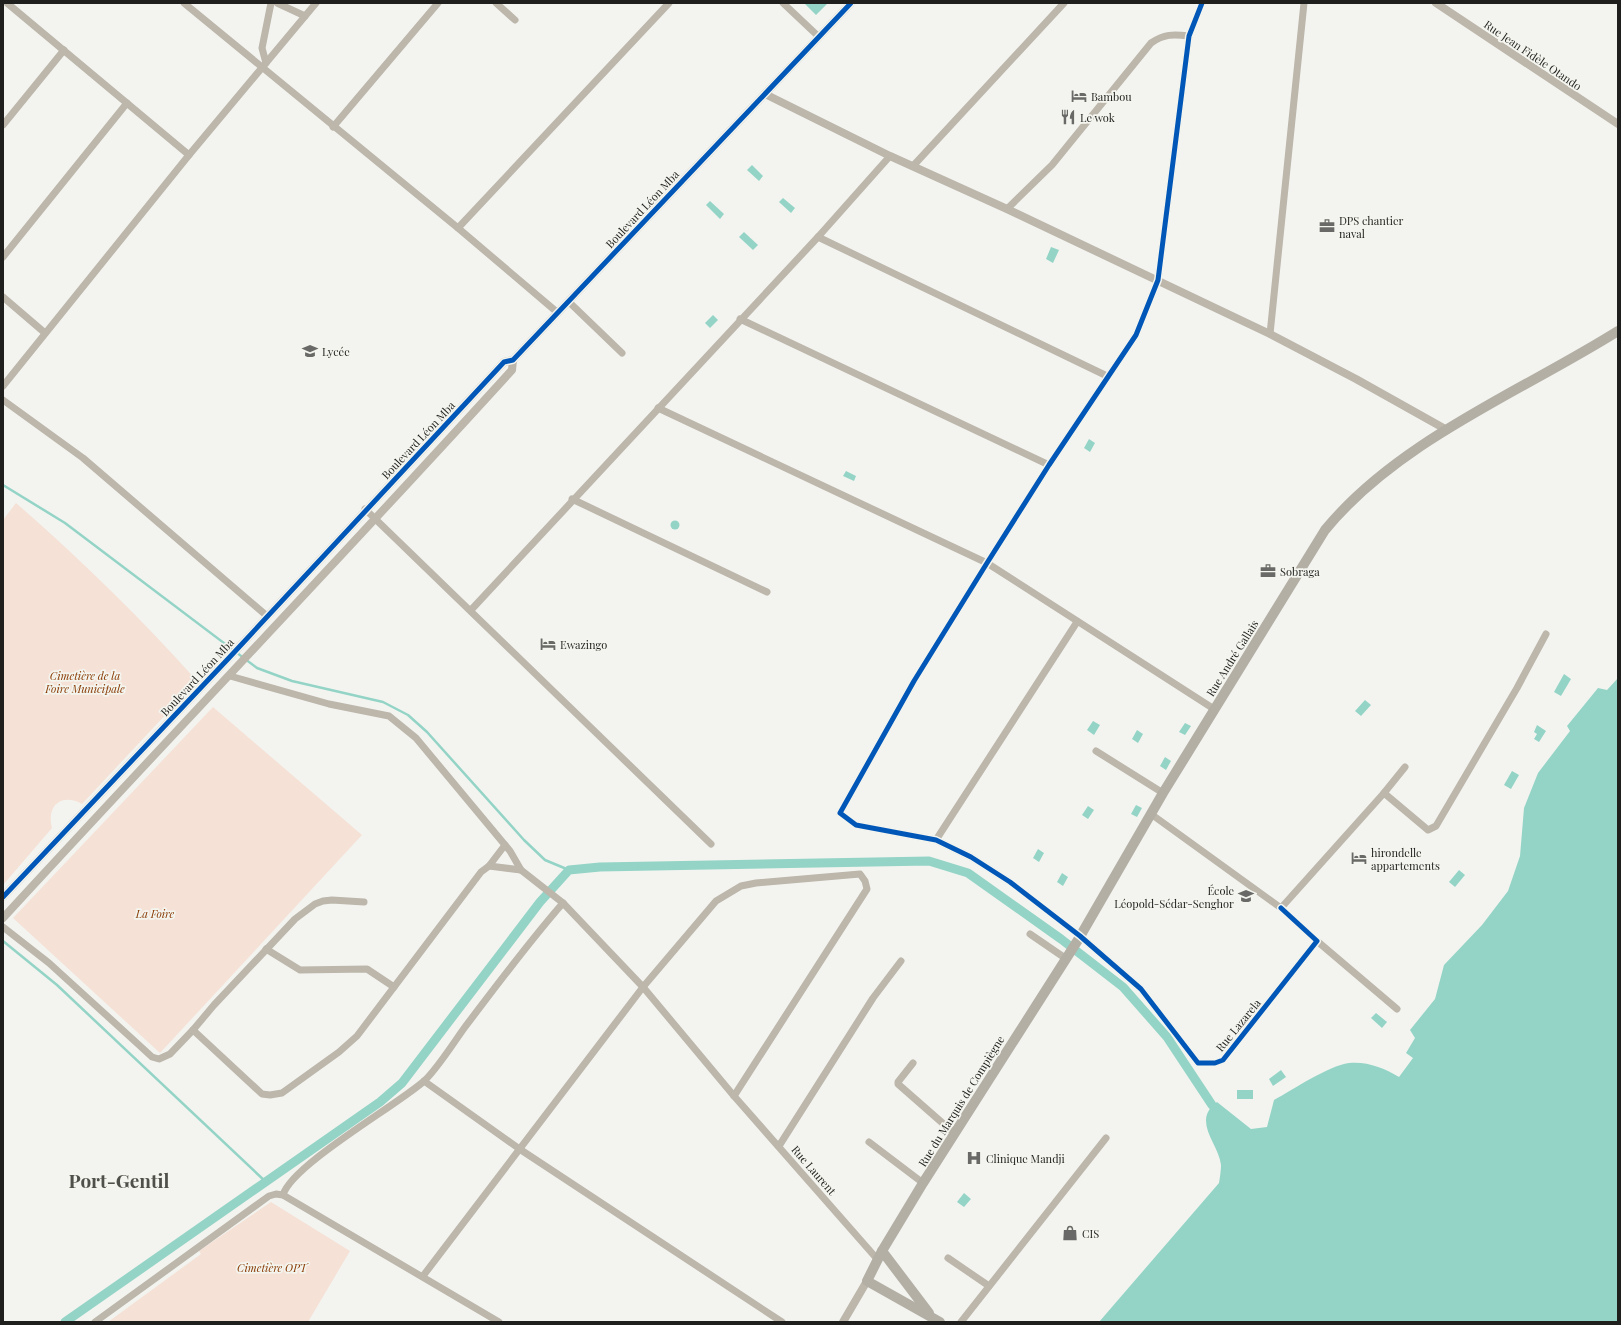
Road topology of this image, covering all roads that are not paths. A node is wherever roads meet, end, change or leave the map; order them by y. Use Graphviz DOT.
graph roads {
  1 [pos="7,3"];
  2 [pos="184,3"];
  3 [pos="271,3"];
  4 [pos="277,3"];
  5 [pos="316,3"];
  6 [pos="438,3"];
  7 [pos="496,3"];
  8 [pos="669,3"];
  9 [pos="783,3"];
  10 [pos="851,3"];
  11 [pos="1064,3"];
  12 [pos="1202,3"];
  13 [pos="1302,3"];
  14 [pos="1436,3"];
  15 [pos="305,16"];
  16 [pos="515,20"];
  17 [pos="1189,36"];
  18 [pos="819,37"];
  19 [pos="64,50"];
  20 [pos="264,65"];
  21 [pos="765,94"];
  22 [pos="127,102"];
  23 [pos="1618,124"];
  24 [pos="3,126"];
  25 [pos="333,127"];
  26 [pos="189,155"];
  27 [pos="890,156"];
  28 [pos="913,166"];
  29 [pos="1007,209"];
  30 [pos="458,228"];
  31 [pos="818,237"];
  32 [pos="3,257"];
  33 [pos="1158,280"];
  34 [pos="3,297"];
  35 [pos="569,302"];
  36 [pos="558,313"];
  37 [pos="740,319"];
  38 [pos="1618,331"];
  39 [pos="45,333"];
  40 [pos="1270,334"];
  41 [pos="622,353"];
  42 [pos="513,360"];
  43 [pos="1107,376"];
  44 [pos="3,386"];
  45 [pos="3,400"];
  46 [pos="658,408"];
  47 [pos="1447,430"];
  48 [pos="1049,465"];
  49 [pos="572,499"];
  50 [pos="365,509"];
  51 [pos="376,519"];
  52 [pos="987,563"];
  53 [pos="767,592"];
  54 [pos="470,610"];
  55 [pos="267,616"];
  56 [pos="1077,622"];
  57 [pos="1546,634"];
  58 [pos="230,676"];
  59 [pos="1214,709"];
  60 [pos="1096,751"];
  61 [pos="1405,768"];
  62 [pos="1384,792"];
  63 [pos="1163,793"];
  64 [pos="1151,814"];
  65 [pos="936,840"];
  66 [pos="711,844"];
  67 [pos="505,845"];
  68 [pos="489,866"];
  69 [pos="521,870"];
  70 [pos="3,897"];
  71 [pos="560,901"];
  72 [pos="364,902"];
  73 [pos="1281,908"];
  74 [pos="3,918"];
  75 [pos="3,927"];
  76 [pos="1030,934"];
  77 [pos="1079,938"];
  78 [pos="1317,941"];
  79 [pos="266,949"];
  80 [pos="1066,957"];
  81 [pos="901,961"];
  82 [pos="394,987"];
  83 [pos="643,987"];
  84 [pos="1397,1009"];
  85 [pos="193,1030"];
  86 [pos="913,1063"];
  87 [pos="424,1081"];
  88 [pos="734,1096"];
  89 [pos="955,1134"];
  90 [pos="1106,1138"];
  91 [pos="869,1142"];
  92 [pos="778,1146"];
  93 [pos="521,1150"];
  94 [pos="923,1184"];
  95 [pos="283,1195"];
  96 [pos="880,1255"];
  97 [pos="948,1258"];
  98 [pos="423,1276"];
  99 [pos="867,1281"];
  100 [pos="990,1286"];
  101 [pos="931,1316"];
  102 [pos="95,1322"];
  103 [pos="499,1322"];
  104 [pos="782,1322"];
  105 [pos="843,1322"];
  106 [pos="940,1322"];
  107 [pos="961,1322"];
  1 -- 19 [label="street"];
  2 -- 20 [label="street"];
  3 -- 20 [label="street"];
  4 -- 15 [label="street"];
  5 -- 15 [label="street"];
  6 -- 25 [label="street"];
  7 -- 16 [label="street"];
  8 -- 30 [label="street"];
  9 -- 18 [label="street"];
  10 -- 18 [label="street, Boulevard Léon Mba"];
  11 -- 28 [label="street"];
  12 -- 17 [label="street"];
  13 -- 40 [label="street"];
  14 -- 23 [label="street, Rue Jean Fidèle Otando"];
  15 -- 20 [label="street"];
  17 -- 29 [label="street"];
  17 -- 33 [label="street"];
  18 -- 21 [label="street, Boulevard Léon Mba"];
  19 -- 22 [label="street"];
  19 -- 24 [label="street"];
  20 -- 25 [label="street"];
  20 -- 26 [label="street"];
  21 -- 27 [label="street"];
  21 -- 35 [label="street, Boulevard Léon Mba"];
  22 -- 26 [label="street"];
  22 -- 32 [label="street"];
  25 -- 30 [label="street"];
  26 -- 39 [label="street"];
  27 -- 28 [label="street"];
  27 -- 31 [label="street"];
  28 -- 29 [label="street"];
  29 -- 33 [label="street"];
  30 -- 36 [label="street"];
  31 -- 37 [label="street"];
  31 -- 43 [label="street"];
  33 -- 40 [label="street"];
  33 -- 43 [label="street"];
  34 -- 39 [label="street"];
  35 -- 36 [label="street, Boulevard Léon Mba"];
  35 -- 41 [label="street"];
  36 -- 42 [label="street, Boulevard Léon Mba"];
  37 -- 46 [label="street"];
  37 -- 48 [label="street"];
  38 -- 47 [label="main road, Rue André Gallais"];
  39 -- 44 [label="street"];
  40 -- 47 [label="street"];
  42 -- 50 [label="street, Boulevard Léon Mba"];
  42 -- 51 [label="street, Boulevard Léon Mba"];
  43 -- 48 [label="street"];
  45 -- 55 [label="street"];
  46 -- 49 [label="street"];
  46 -- 52 [label="street"];
  47 -- 59 [label="main road, Rue André Gallais"];
  48 -- 52 [label="street"];
  49 -- 53 [label="street"];
  49 -- 54 [label="street"];
  50 -- 51 [label="street"];
  50 -- 55 [label="street, Boulevard Léon Mba"];
  51 -- 54 [label="street"];
  51 -- 58 [label="street, Boulevard Léon Mba"];
  52 -- 56 [label="street"];
  52 -- 65 [label="street, Rue Lazarela"];
  54 -- 66 [label="street"];
  55 -- 70 [label="street, Boulevard Léon Mba"];
  56 -- 59 [label="street"];
  56 -- 65 [label="street"];
  57 -- 62 [label="street"];
  58 -- 67 [label="street, Rue Laurent"];
  58 -- 74 [label="street, Boulevard Léon Mba"];
  59 -- 63 [label="main road, Rue André Gallais"];
  60 -- 63 [label="street"];
  61 -- 62 [label="street"];
  62 -- 73 [label="street"];
  63 -- 64 [label="main road, Rue André Gallais"];
  64 -- 73 [label="street"];
  64 -- 77 [label="main road, Rue André Gallais"];
  65 -- 77 [label="street, Rue Lazarela"];
  67 -- 68 [label="street"];
  67 -- 69 [label="street, Rue Laurent"];
  68 -- 69 [label="street"];
  68 -- 82 [label="street"];
  69 -- 71 [label="street, Rue Laurent"];
  71 -- 83 [label="street, Rue Laurent"];
  71 -- 87 [label="street"];
  72 -- 79 [label="street"];
  73 -- 78 [label="street"];
  75 -- 85 [label="street"];
  76 -- 80 [label="street"];
  77 -- 78 [label="street, Rue Lazarela"];
  77 -- 80 [label="main road, Rue du Marquis de Compiègne"];
  78 -- 84 [label="street"];
  79 -- 82 [label="street"];
  79 -- 85 [label="street"];
  80 -- 89 [label="main road, Rue du Marquis de Compiègne"];
  81 -- 92 [label="street"];
  82 -- 85 [label="street"];
  83 -- 88 [label="street, Rue Laurent"];
  83 -- 88 [label="street"];
  83 -- 93 [label="street"];
  86 -- 89 [label="street"];
  87 -- 93 [label="street"];
  87 -- 95 [label="street"];
  88 -- 92 [label="street, Rue Laurent"];
  89 -- 94 [label="main road, Rue du Marquis de Compiègne"];
  90 -- 100 [label="street"];
  91 -- 94 [label="street"];
  92 -- 96 [label="street, Rue Laurent"];
  93 -- 98 [label="street"];
  93 -- 104 [label="street"];
  94 -- 96 [label="main road, Rue du Marquis de Compiègne"];
  95 -- 98 [label="street"];
  95 -- 102 [label="street"];
  96 -- 99 [label="main road, Rue du Marquis de Compiègne"];
  96 -- 101 [label="main road"];
  97 -- 100 [label="street"];
  98 -- 103 [label="street"];
  99 -- 101 [label="main road"];
  99 -- 105 [label="street"];
  100 -- 107 [label="street"];
  101 -- 106 [label="main road"];
}
